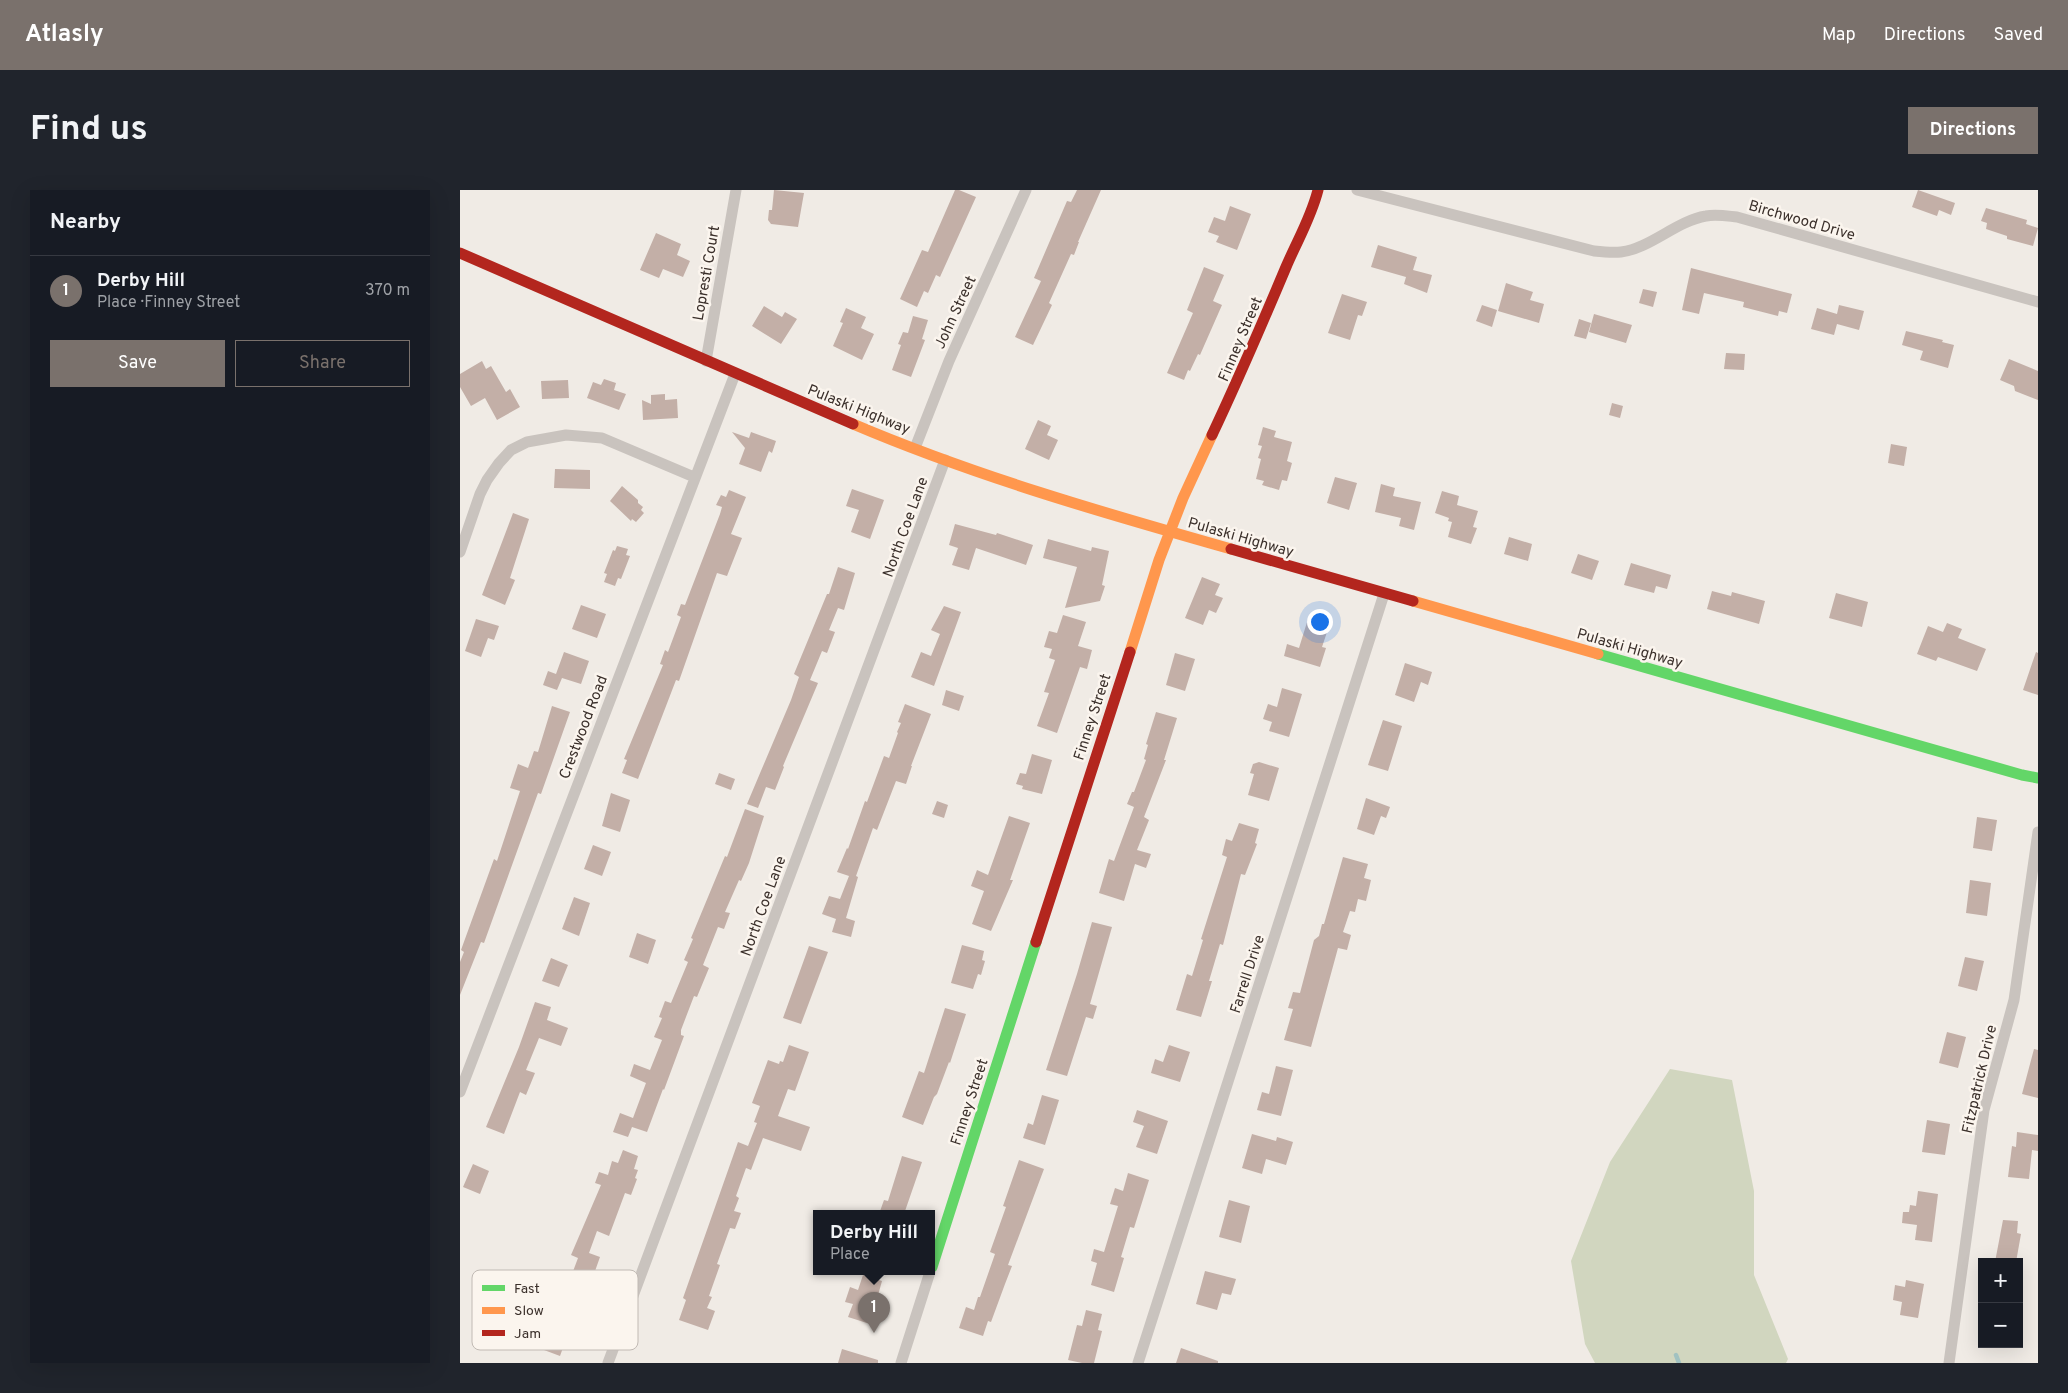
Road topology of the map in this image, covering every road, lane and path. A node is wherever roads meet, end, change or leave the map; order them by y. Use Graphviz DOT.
graph roads {
  1 [pos="736,190"];
  2 [pos="1026,190"];
  3 [pos="1318,190"];
  4 [pos="1357,190"];
  5 [pos="460,253"];
  6 [pos="2038,302"];
  7 [pos="706,361"];
  8 [pos="736,374"];
  9 [pos="915,448"];
  10 [pos="946,460"];
  11 [pos="694,477"];
  12 [pos="1169,532"];
  13 [pos="460,552"];
  14 [pos="1384,594"];
  15 [pos="2038,778"];
  16 [pos="2038,832"];
  17 [pos="460,1092"];
  18 [pos="935,1258"];
  19 [pos="929,1275"];
  20 [pos="638,1283"];
  21 [pos="613,1350"];
  22 [pos="608,1363"];
  23 [pos="901,1363"];
  24 [pos="1138,1363"];
  25 [pos="1949,1363"];
  1 -- 7 [label="street, Lopresti Court"];
  2 -- 9 [label="street, John Street"];
  3 -- 12 [label="main road, Finney Street"];
  4 -- 6 [label="street, Birchwood Drive"];
  5 -- 7 [label="main road, Pulaski Highway"];
  7 -- 8 [label="main road, Pulaski Highway"];
  8 -- 9 [label="main road, Pulaski Highway"];
  8 -- 11 [label="street, Crestwood Road"];
  9 -- 10 [label="main road, Pulaski Highway"];
  10 -- 12 [label="main road, Pulaski Highway"];
  10 -- 20 [label="street, North Coe Lane"];
  11 -- 13 [label="street"];
  11 -- 17 [label="street, Crestwood Road"];
  12 -- 14 [label="main road, Pulaski Highway"];
  12 -- 18 [label="main road, Finney Street"];
  14 -- 15 [label="main road, Pulaski Highway"];
  14 -- 24 [label="street, Farrell Drive"];
  16 -- 25 [label="street, Fitzpatrick Drive"];
  19 -- 23 [label="street"];
  21 -- 22 [label="street, North Coe Lane"];
}
